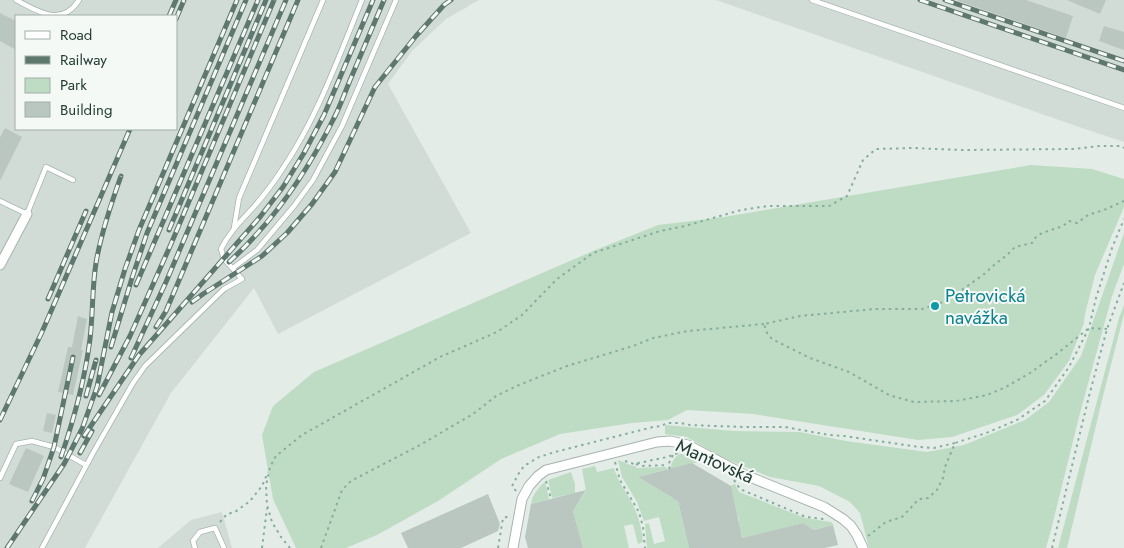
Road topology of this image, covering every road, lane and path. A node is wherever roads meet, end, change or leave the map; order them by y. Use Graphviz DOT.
graph roads {
  1 [pos="16,0"];
  2 [pos="79,0"];
  3 [pos="323,0"];
  4 [pos="362,0"];
  5 [pos="396,0"];
  6 [pos="812,0"];
  7 [pos="46,15"];
  8 [pos="64,15"];
  9 [pos="1124,108"];
  10 [pos="1124,148"];
  11 [pos="73,180"];
  12 [pos="0,201"];
  13 [pos="1124,201"];
  14 [pos="27,214"];
  15 [pos="1124,219"];
  16 [pos="234,229"];
  17 [pos="0,265"];
  18 [pos="233,268"];
  19 [pos="1124,283"];
  20 [pos="764,324"];
  21 [pos="1089,328"];
  22 [pos="1107,328"];
  23 [pos="662,426"];
  24 [pos="955,443"];
  25 [pos="681,451"];
  26 [pos="673,455"];
  27 [pos="634,464"];
  28 [pos="86,465"];
  29 [pos="668,465"];
  30 [pos="270,467"];
  31 [pos="670,469"];
  32 [pos="733,477"];
  33 [pos="0,478"];
  34 [pos="548,486"];
  35 [pos="551,499"];
  36 [pos="267,505"];
  37 [pos="831,520"];
  38 [pos="215,528"];
  39 [pos="862,545"];
  40 [pos="42,548"];
  41 [pos="195,548"];
  42 [pos="224,548"];
  43 [pos="262,548"];
  44 [pos="290,548"];
  45 [pos="321,548"];
  46 [pos="512,548"];
  47 [pos="645,548"];
  48 [pos="1052,548"];
  1 -- 7 [label="lane"];
  2 -- 8 [label="lane"];
  3 -- 16 [label="lane"];
  4 -- 16 [label="lane"];
  5 -- 18 [label="lane"];
  6 -- 9 [label="lane"];
  10 -- 30 [label="path"];
  11 -- 14 [label="lane"];
  12 -- 14 [label="lane"];
  13 -- 20 [label="path"];
  14 -- 17 [label="street"];
  15 -- 21 [label="path"];
  16 -- 18 [label="lane"];
  18 -- 28 [label="lane"];
  19 -- 22 [label="path"];
  20 -- 21 [label="path"];
  20 -- 45 [label="path"];
  21 -- 22 [label="path"];
  21 -- 24 [label="path"];
  22 -- 48 [label="path"];
  23 -- 24 [label="path"];
  24 -- 39 [label="path"];
  25 -- 26 [label="path"];
  26 -- 27 [label="path"];
  26 -- 29 [label="path"];
  27 -- 29 [label="path"];
  27 -- 47 [label="path"];
  28 -- 33 [label="lane"];
  28 -- 40 [label="lane"];
  29 -- 31 [label="path"];
  30 -- 36 [label="path"];
  30 -- 38 [label="path"];
  32 -- 37 [label="path"];
  34 -- 35 [label="path"];
  36 -- 43 [label="path"];
  36 -- 44 [label="path"];
  38 -- 41 [label="lane"];
  38 -- 42 [label="lane"];
  39 -- 46 [label="street, Mantovská"];
}
